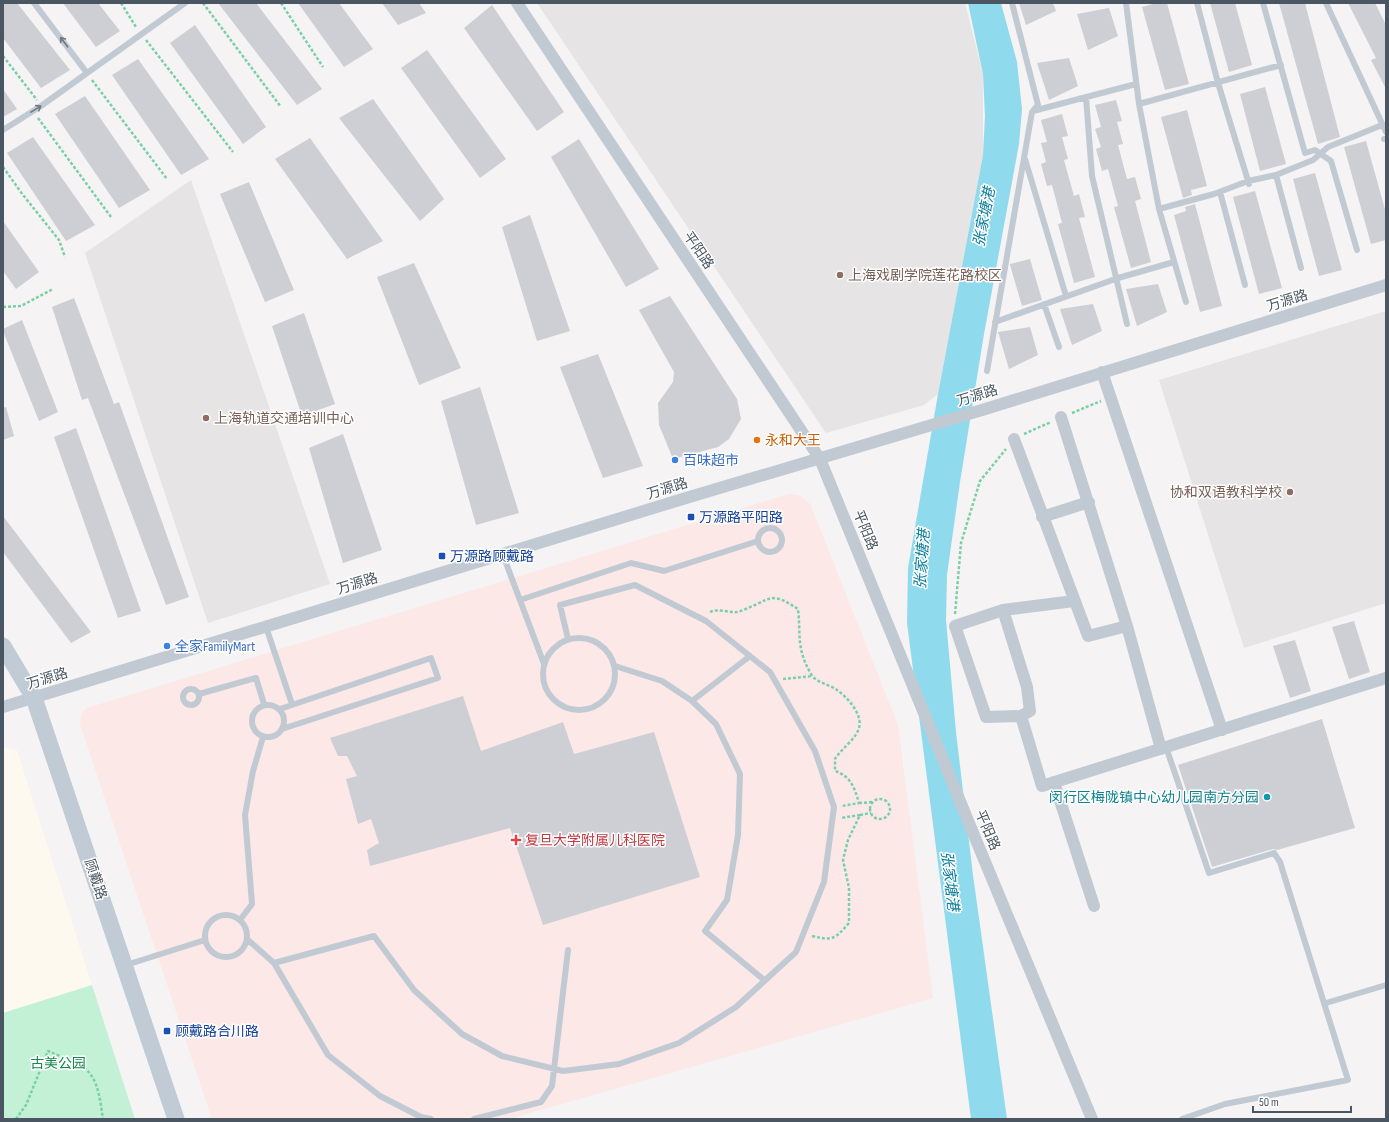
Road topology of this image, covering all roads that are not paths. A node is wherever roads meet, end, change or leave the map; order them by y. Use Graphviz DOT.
graph roads {
  1 [pos="34,3"];
  2 [pos="185,3"];
  3 [pos="517,3"];
  4 [pos="1012,3"];
  5 [pos="1126,3"];
  6 [pos="1197,3"];
  7 [pos="1264,3"];
  8 [pos="1326,3"];
  9 [pos="1281,65"];
  10 [pos="87,73"];
  11 [pos="1218,83"];
  12 [pos="1136,84"];
  13 [pos="1086,97"];
  14 [pos="1139,104"];
  15 [pos="1032,112"];
  16 [pos="1382,125"];
  17 [pos="3,130"];
  18 [pos="1385,137"];
  19 [pos="1321,154"];
  20 [pos="1024,157"];
  21 [pos="1276,175"];
  22 [pos="1249,183"];
  23 [pos="1220,192"];
  24 [pos="1159,209"];
  25 [pos="1357,250"];
  26 [pos="1174,262"];
  27 [pos="1301,268"];
  28 [pos="1118,278"];
  29 [pos="1245,285"];
  30 [pos="1386,285"];
  31 [pos="1066,296"];
  32 [pos="1186,302"];
  33 [pos="1044,304"];
  34 [pos="995,322"];
  35 [pos="1127,324"];
  36 [pos="1059,347"];
  37 [pos="987,371"];
  38 [pos="1102,372"];
  39 [pos="1061,417"];
  40 [pos="1014,439"];
  41 [pos="820,459"];
  42 [pos="1089,502"];
  43 [pos="1042,517"];
  44 [pos="758,541"];
  45 [pos="503,555"];
  46 [pos="520,600"];
  47 [pos="1074,601"];
  48 [pos="1003,610"];
  49 [pos="1127,626"];
  50 [pos="266,627"];
  51 [pos="568,639"];
  52 [pos="3,646"];
  53 [pos="750,656"];
  54 [pos="544,664"];
  55 [pos="615,666"];
  56 [pos="1386,678"];
  57 [pos="199,694"];
  58 [pos="34,698"];
  59 [pos="692,701"];
  60 [pos="264,704"];
  61 [pos="292,704"];
  62 [pos="3,707"];
  63 [pos="280,709"];
  64 [pos="1021,716"];
  65 [pos="282,729"];
  66 [pos="1222,730"];
  67 [pos="263,736"];
  68 [pos="1164,748"];
  69 [pos="1054,782"];
  70 [pos="1094,906"];
  71 [pos="240,920"];
  72 [pos="247,939"];
  73 [pos="205,940"];
  74 [pos="568,950"];
  75 [pos="274,963"];
  76 [pos="125,965"];
  77 [pos="764,980"];
  78 [pos="1386,985"];
  79 [pos="1326,1003"];
  80 [pos="554,1068"];
  81 [pos="176,1119"];
  82 [pos="431,1119"];
  83 [pos="474,1119"];
  84 [pos="1092,1119"];
  85 [pos="1182,1119"];
  10 -- 1 [label="lane, one-way"];
  2 -- 10 [label="lane"];
  3 -- 41 [label="street, 平阳路"];
  4 -- 15 [label="lane"];
  5 -- 12 [label="lane"];
  6 -- 11 [label="lane"];
  7 -- 9 [label="lane"];
  8 -- 16 [label="lane"];
  9 -- 11 [label="lane"];
  9 -- 19 [label="lane"];
  17 -- 10 [label="lane, one-way"];
  11 -- 14 [label="lane"];
  11 -- 22 [label="lane"];
  12 -- 13 [label="lane"];
  12 -- 14 [label="lane"];
  13 -- 15 [label="lane"];
  13 -- 28 [label="lane"];
  14 -- 24 [label="lane"];
  15 -- 20 [label="lane"];
  16 -- 18 [label="lane"];
  16 -- 19 [label="lane"];
  19 -- 21 [label="lane"];
  19 -- 25 [label="lane"];
  20 -- 31 [label="lane"];
  20 -- 34 [label="lane"];
  21 -- 22 [label="lane"];
  21 -- 27 [label="lane"];
  22 -- 23 [label="lane"];
  23 -- 24 [label="lane"];
  23 -- 29 [label="lane"];
  24 -- 26 [label="lane"];
  26 -- 28 [label="lane"];
  26 -- 32 [label="lane"];
  28 -- 31 [label="lane"];
  28 -- 35 [label="lane"];
  30 -- 38 [label="street, 万源路"];
  31 -- 33 [label="lane"];
  33 -- 34 [label="lane"];
  33 -- 36 [label="lane"];
  34 -- 37 [label="lane"];
  38 -- 41 [label="street, 万源路"];
  38 -- 66 [label="street"];
  39 -- 42 [label="street"];
  40 -- 43 [label="street"];
  41 -- 45 [label="street, 万源路"];
  41 -- 84 [label="street, 平阳路"];
  42 -- 43 [label="street"];
  42 -- 49 [label="street"];
  43 -- 47 [label="street"];
  44 -- 44 [label="lane"];
  44 -- 46 [label="lane"];
  45 -- 46 [label="lane"];
  45 -- 50 [label="street, 万源路"];
  46 -- 54 [label="lane"];
  47 -- 48 [label="street"];
  47 -- 49 [label="street"];
  48 -- 64 [label="street"];
  48 -- 64 [label="street"];
  49 -- 68 [label="street"];
  50 -- 58 [label="street, 万源路"];
  50 -- 61 [label="lane"];
  51 -- 53 [label="lane"];
  51 -- 54 [label="lane"];
  51 -- 55 [label="lane"];
  52 -- 58 [label="main road, 顾戴路"];
  53 -- 59 [label="lane"];
  53 -- 77 [label="lane"];
  54 -- 55 [label="lane"];
  55 -- 59 [label="lane"];
  56 -- 66 [label="street"];
  57 -- 60 [label="lane"];
  58 -- 62 [label="street, 万源路"];
  58 -- 76 [label="main road, 顾戴路"];
  59 -- 77 [label="lane"];
  60 -- 63 [label="lane"];
  60 -- 67 [label="lane"];
  61 -- 63 [label="lane"];
  61 -- 65 [label="lane"];
  63 -- 65 [label="lane"];
  64 -- 69 [label="street"];
  65 -- 67 [label="lane"];
  66 -- 68 [label="street"];
  67 -- 71 [label="lane"];
  68 -- 69 [label="street"];
  68 -- 79 [label="lane"];
  69 -- 70 [label="street"];
  71 -- 72 [label="lane"];
  71 -- 73 [label="lane"];
  72 -- 73 [label="lane"];
  72 -- 75 [label="lane"];
  73 -- 76 [label="lane"];
  74 -- 80 [label="lane"];
  75 -- 80 [label="lane"];
  75 -- 82 [label="lane"];
  76 -- 81 [label="main road, 顾戴路"];
  77 -- 80 [label="lane"];
  78 -- 79 [label="lane"];
  79 -- 85 [label="lane"];
  80 -- 83 [label="lane"];
}
